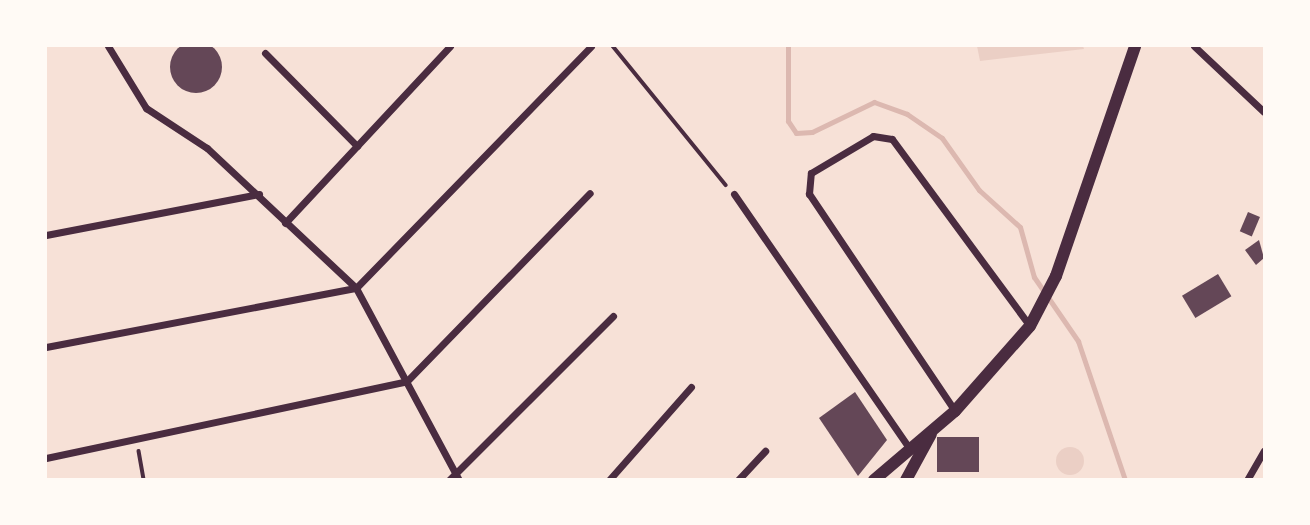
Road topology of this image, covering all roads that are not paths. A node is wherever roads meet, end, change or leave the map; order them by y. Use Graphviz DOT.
graph roads {
  1 [pos="108,46"];
  2 [pos="450,46"];
  3 [pos="592,46"];
  4 [pos="1135,46"];
  5 [pos="1194,46"];
  6 [pos="265,53"];
  7 [pos="1265,112"];
  8 [pos="357,146"];
  9 [pos="259,194"];
  10 [pos="590,194"];
  11 [pos="734,194"];
  12 [pos="285,223"];
  13 [pos="46,235"];
  14 [pos="356,288"];
  15 [pos="613,316"];
  16 [pos="1030,326"];
  17 [pos="46,347"];
  18 [pos="407,381"];
  19 [pos="691,387"];
  20 [pos="955,411"];
  21 [pos="765,450"];
  22 [pos="1265,450"];
  23 [pos="914,453"];
  24 [pos="46,458"];
  25 [pos="455,479"];
  26 [pos="609,480"];
  27 [pos="738,480"];
  28 [pos="874,480"];
  29 [pos="906,480"];
  30 [pos="1247,480"];
  1 -- 9 [label="street"];
  2 -- 8 [label="street"];
  3 -- 14 [label="street"];
  4 -- 16 [label="street"];
  5 -- 7 [label="street"];
  6 -- 8 [label="street"];
  8 -- 12 [label="street"];
  9 -- 12 [label="street"];
  9 -- 13 [label="street"];
  10 -- 18 [label="street"];
  11 -- 23 [label="street"];
  12 -- 14 [label="street"];
  14 -- 17 [label="street"];
  14 -- 18 [label="street"];
  15 -- 25 [label="street"];
  16 -- 20 [label="street"];
  16 -- 20 [label="street"];
  18 -- 24 [label="street"];
  18 -- 25 [label="street"];
  19 -- 26 [label="street"];
  20 -- 23 [label="street"];
  21 -- 27 [label="street"];
  22 -- 30 [label="street"];
  23 -- 28 [label="street"];
  23 -- 29 [label="street"];
}
